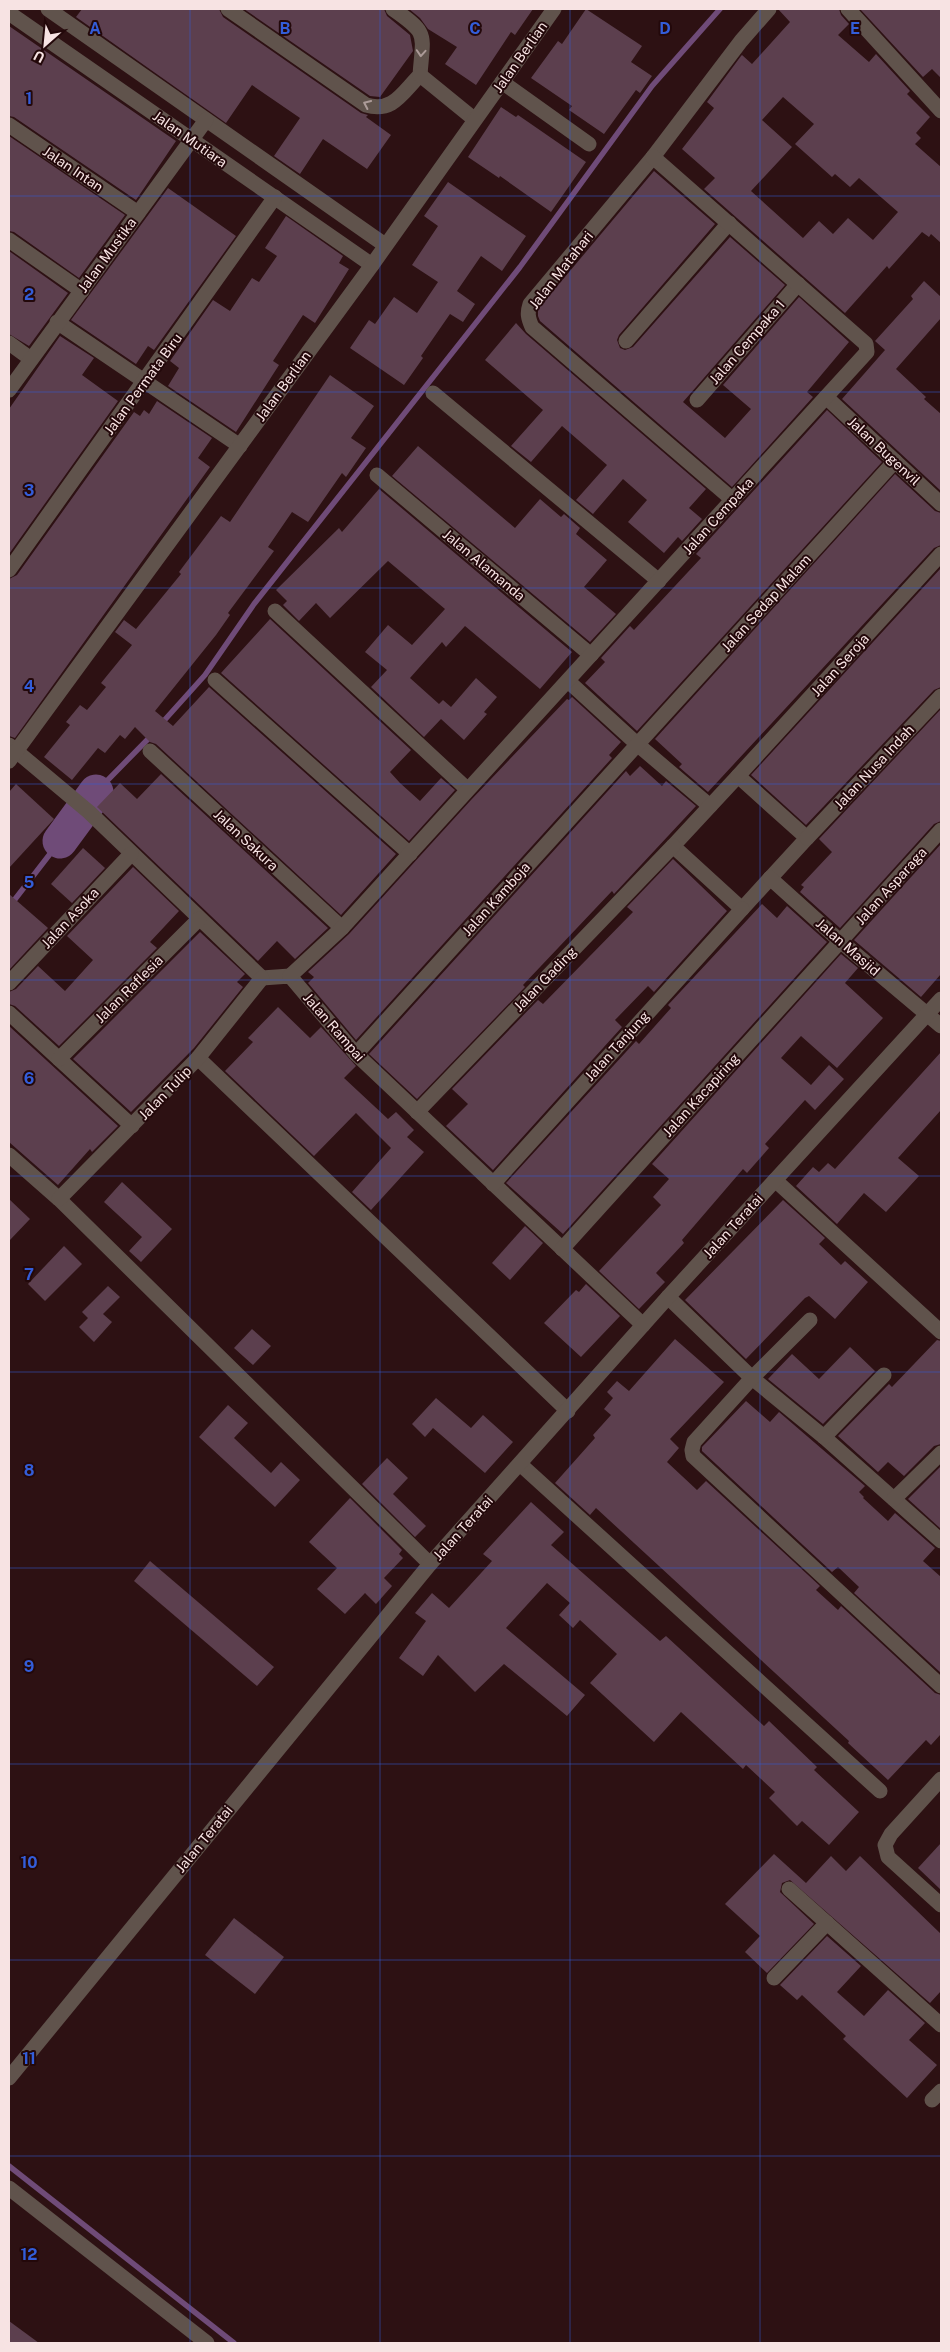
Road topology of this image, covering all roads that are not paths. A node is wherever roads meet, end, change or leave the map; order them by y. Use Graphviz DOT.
graph roads {
  1 [pos="48,9"];
  2 [pos="228,9"];
  3 [pos="393,9"];
  4 [pos="554,9"];
  5 [pos="769,9"];
  6 [pos="848,9"];
  7 [pos="9,13"];
  8 [pos="420,75"];
  9 [pos="502,82"];
  10 [pos="941,111"];
  11 [pos="474,119"];
  12 [pos="206,120"];
  13 [pos="9,125"];
  14 [pos="192,140"];
  15 [pos="589,144"];
  16 [pos="653,157"];
  17 [pos="275,197"];
  18 [pos="138,213"];
  19 [pos="729,223"];
  20 [pos="9,240"];
  21 [pos="385,245"];
  22 [pos="372,264"];
  23 [pos="798,284"];
  24 [pos="82,290"];
  25 [pos="57,322"];
  26 [pos="626,341"];
  27 [pos="9,342"];
  28 [pos="31,359"];
  29 [pos="144,383"];
  30 [pos="9,390"];
  31 [pos="433,394"];
  32 [pos="826,397"];
  33 [pos="697,400"];
  34 [pos="240,446"];
  35 [pos="895,461"];
  36 [pos="377,475"];
  37 [pos="733,500"];
  38 [pos="941,504"];
  39 [pos="941,554"];
  40 [pos="9,570"];
  41 [pos="658,581"];
  42 [pos="275,611"];
  43 [pos="591,655"];
  44 [pos="215,680"];
  45 [pos="568,681"];
  46 [pos="941,696"];
  47 [pos="637,744"];
  48 [pos="150,751"];
  49 [pos="11,752"];
  50 [pos="738,776"];
  51 [pos="467,789"];
  52 [pos="710,806"];
  53 [pos="941,830"];
  54 [pos="807,838"];
  55 [pos="673,846"];
  56 [pos="131,854"];
  57 [pos="410,854"];
  58 [pos="770,878"];
  59 [pos="742,909"];
  60 [pos="199,919"];
  61 [pos="342,928"];
  62 [pos="840,941"];
  63 [pos="290,976"];
  64 [pos="262,978"];
  65 [pos="9,982"];
  66 [pos="941,999"];
  67 [pos="9,1013"];
  68 [pos="928,1014"];
  69 [pos="941,1026"];
  70 [pos="356,1054"];
  71 [pos="198,1058"];
  72 [pos="59,1059"];
  73 [pos="417,1112"];
  74 [pos="132,1126"];
  75 [pos="9,1155"];
  76 [pos="774,1180"];
  77 [pos="493,1184"];
  78 [pos="58,1199"];
  79 [pos="562,1249"];
  80 [pos="668,1297"];
  81 [pos="810,1320"];
  82 [pos="643,1325"];
  83 [pos="941,1332"];
  84 [pos="884,1375"];
  85 [pos="752,1378"];
  86 [pos="568,1411"];
  87 [pos="824,1437"];
  88 [pos="941,1453"];
  89 [pos="520,1464"];
  90 [pos="894,1499"];
  91 [pos="941,1541"];
  92 [pos="430,1564"];
  93 [pos="941,1686"];
  94 [pos="941,1779"];
  95 [pos="880,1791"];
  96 [pos="789,1889"];
  97 [pos="941,1905"];
  98 [pos="827,1922"];
  99 [pos="774,1978"];
  100 [pos="941,2025"];
  101 [pos="9,2078"];
  102 [pos="9,2188"];
  103 [pos="207,2343"];
  1 -- 12 [label="street, Jalan Mutiara"];
  8 -- 2 [label="street, one-way"];
  3 -- 8 [label="street, one-way"];
  4 -- 9 [label="street, Jalan Berlian"];
  5 -- 16 [label="street, Jalan Matahari"];
  6 -- 10 [label="street"];
  7 -- 14 [label="street, Jalan Mutiara"];
  8 -- 11 [label="street"];
  9 -- 11 [label="street, Jalan Berlian"];
  9 -- 15 [label="street"];
  11 -- 21 [label="street, Jalan Berlian"];
  12 -- 14 [label="street, Jalan Mustika"];
  12 -- 21 [label="street, Jalan Mutiara"];
  13 -- 18 [label="street, Jalan Intan"];
  14 -- 17 [label="street, Jalan Mutiara"];
  14 -- 18 [label="street, Jalan Mustika"];
  16 -- 19 [label="street"];
  16 -- 37 [label="street, Jalan Matahari"];
  17 -- 22 [label="street, Jalan Mutiara"];
  17 -- 29 [label="street, Jalan Permata Biru"];
  18 -- 24 [label="street, Jalan Mustika"];
  19 -- 23 [label="street"];
  19 -- 26 [label="street"];
  20 -- 24 [label="street"];
  21 -- 22 [label="street, Jalan Berlian"];
  22 -- 34 [label="street, Jalan Berlian"];
  23 -- 32 [label="street, Jalan Cempaka"];
  23 -- 33 [label="street, Jalan Cempaka 1"];
  24 -- 25 [label="street, Jalan Mustika"];
  25 -- 28 [label="street, Jalan Mustika"];
  25 -- 29 [label="street"];
  27 -- 28 [label="street"];
  28 -- 30 [label="street, Jalan Mustika"];
  29 -- 34 [label="street"];
  29 -- 40 [label="street, Jalan Permata Biru"];
  31 -- 41 [label="street"];
  32 -- 35 [label="street, Jalan Bugenvil"];
  32 -- 37 [label="street, Jalan Cempaka"];
  34 -- 49 [label="street, Jalan Berlian"];
  35 -- 38 [label="street, Jalan Bugenvil"];
  35 -- 47 [label="street, Jalan Sedap Malam"];
  36 -- 43 [label="street, Jalan Alamanda"];
  37 -- 41 [label="street, Jalan Cempaka"];
  39 -- 50 [label="street, Jalan Seroja"];
  41 -- 43 [label="street, Jalan Cempaka"];
  42 -- 51 [label="street"];
  43 -- 45 [label="street, Jalan Cempaka"];
  44 -- 57 [label="street"];
  45 -- 47 [label="street"];
  45 -- 51 [label="street"];
  46 -- 54 [label="street, Jalan Nusa Indah"];
  47 -- 52 [label="street"];
  47 -- 70 [label="street, Jalan Kamboja"];
  48 -- 61 [label="street, Jalan Sakura"];
  49 -- 56 [label="street"];
  50 -- 52 [label="street, Jalan Seroja"];
  50 -- 54 [label="street"];
  51 -- 57 [label="street"];
  52 -- 55 [label="street, Jalan Gading"];
  53 -- 62 [label="street, Jalan Asparaga"];
  54 -- 58 [label="street, Jalan Nusa Indah"];
  55 -- 59 [label="street"];
  55 -- 73 [label="street, Jalan Gading"];
  56 -- 60 [label="street"];
  56 -- 65 [label="street, Jalan Asoka"];
  57 -- 61 [label="street"];
  58 -- 59 [label="street, Jalan Tanjung"];
  58 -- 62 [label="street, Jalan Masjid"];
  59 -- 77 [label="street, Jalan Tanjung"];
  60 -- 64 [label="street"];
  60 -- 72 [label="street, Jalan Raflesia"];
  61 -- 63 [label="street"];
  62 -- 68 [label="street, Jalan Masjid"];
  62 -- 79 [label="street, Jalan Kacapiring"];
  63 -- 64 [label="street"];
  63 -- 70 [label="street, Jalan Rampai"];
  64 -- 71 [label="street, Jalan Tulip"];
  66 -- 68 [label="street, Jalan Teratai"];
  67 -- 72 [label="street"];
  68 -- 69 [label="street, Jalan Masjid"];
  68 -- 76 [label="street, Jalan Teratai"];
  70 -- 73 [label="street, Jalan Rampai"];
  71 -- 74 [label="street, Jalan Tulip"];
  71 -- 86 [label="street"];
  72 -- 74 [label="street"];
  73 -- 77 [label="street, Jalan Rampai"];
  74 -- 78 [label="street, Jalan Tulip"];
  75 -- 78 [label="street"];
  76 -- 80 [label="street, Jalan Teratai"];
  76 -- 83 [label="street"];
  77 -- 79 [label="street, Jalan Rampai"];
  78 -- 92 [label="street"];
  79 -- 82 [label="street, Jalan Rampai"];
  80 -- 82 [label="street, Jalan Teratai"];
  80 -- 85 [label="street"];
  81 -- 85 [label="street"];
  82 -- 86 [label="street, Jalan Teratai"];
  84 -- 87 [label="street"];
  85 -- 87 [label="street"];
  85 -- 93 [label="street"];
  86 -- 89 [label="street, Jalan Teratai"];
  87 -- 90 [label="street"];
  88 -- 90 [label="street"];
  89 -- 92 [label="street, Jalan Teratai"];
  89 -- 95 [label="street"];
  90 -- 91 [label="street"];
  92 -- 101 [label="street, Jalan Teratai"];
  94 -- 97 [label="street"];
  96 -- 98 [label="street"];
  98 -- 99 [label="street"];
  98 -- 100 [label="street"];
  102 -- 103 [label="street"];
}
